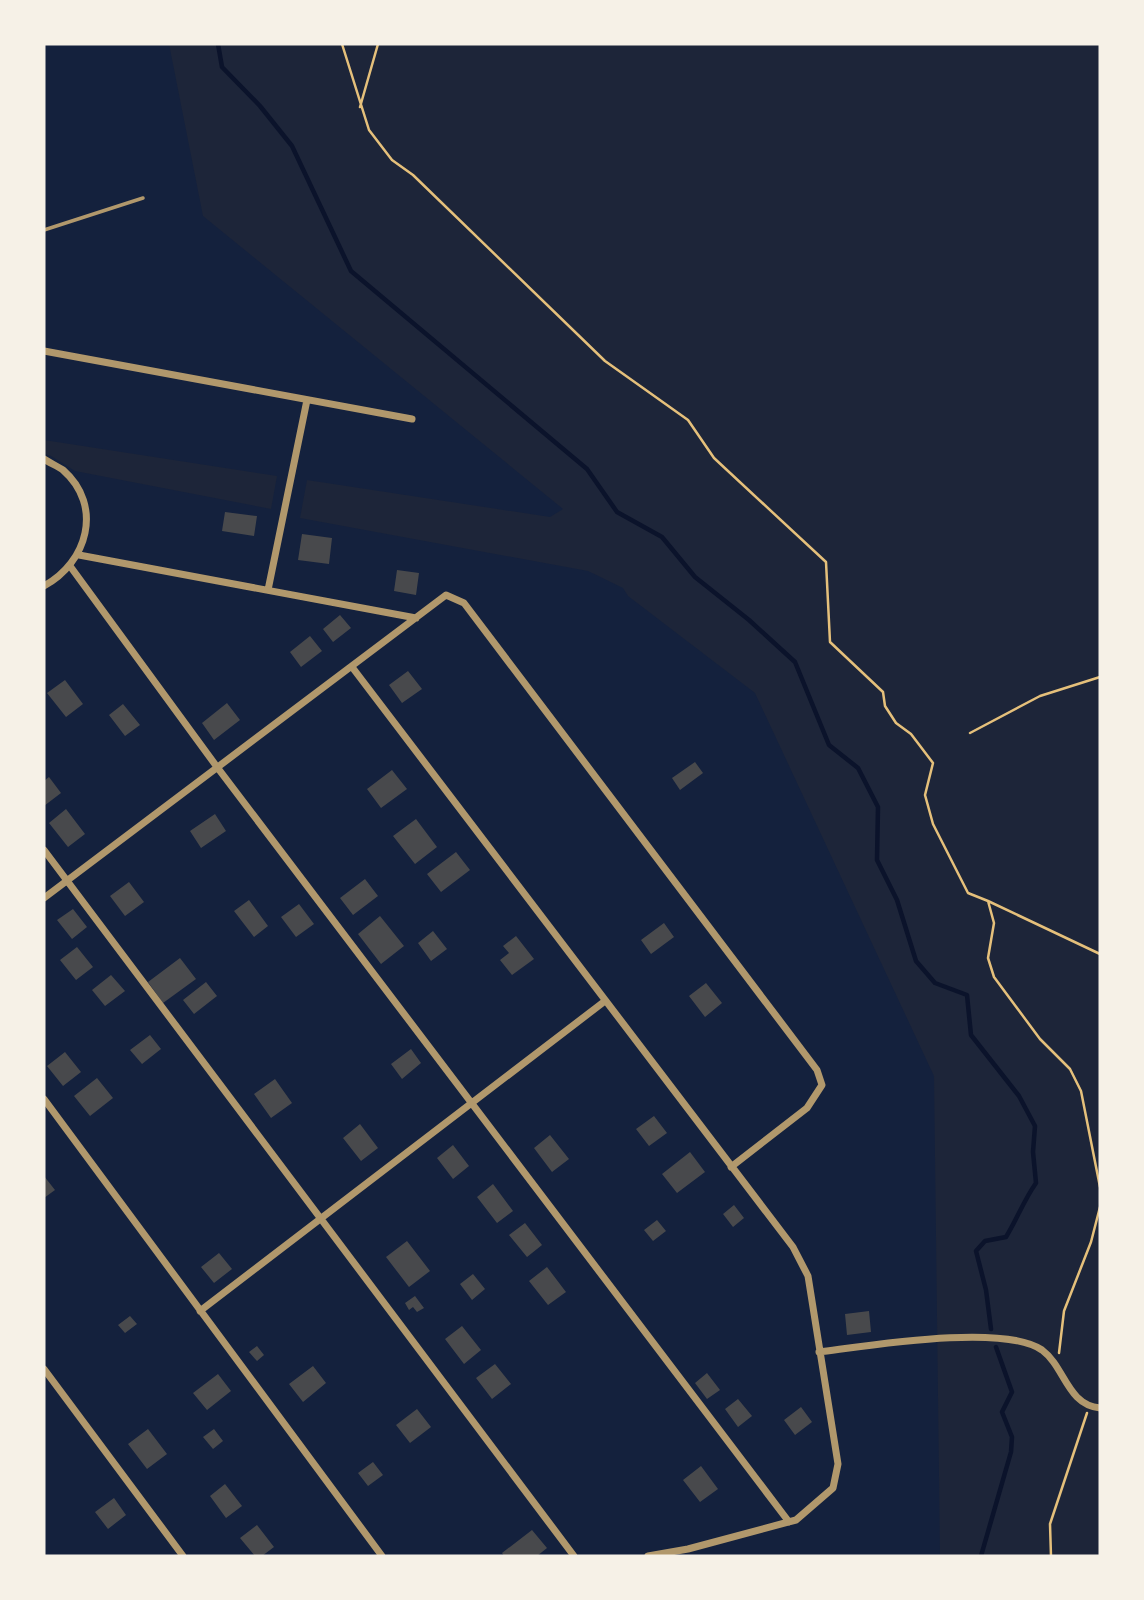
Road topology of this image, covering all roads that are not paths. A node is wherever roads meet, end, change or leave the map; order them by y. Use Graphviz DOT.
graph roads {
  1 [pos="143,198"];
  2 [pos="44,230"];
  3 [pos="44,351"];
  4 [pos="307,400"];
  5 [pos="412,419"];
  6 [pos="44,459"];
  7 [pos="79,555"];
  8 [pos="70,566"];
  9 [pos="44,586"];
  10 [pos="268,590"];
  11 [pos="416,618"];
  12 [pos="352,667"];
  13 [pos="217,767"];
  14 [pos="44,850"];
  15 [pos="67,881"];
  16 [pos="44,898"];
  17 [pos="605,1001"];
  18 [pos="44,1099"];
  19 [pos="472,1103"];
  20 [pos="731,1167"];
  21 [pos="321,1219"];
  22 [pos="200,1311"];
  23 [pos="819,1353"];
  24 [pos="44,1369"];
  25 [pos="1100,1408"];
  26 [pos="789,1522"];
  27 [pos="183,1556"];
  28 [pos="382,1556"];
  29 [pos="574,1556"];
  30 [pos="648,1556"];
  1 -- 2 [label="lane"];
  3 -- 4 [label="street"];
  4 -- 5 [label="street"];
  4 -- 10 [label="street"];
  6 -- 7 [label="street"];
  7 -- 8 [label="street"];
  7 -- 10 [label="street"];
  8 -- 9 [label="street"];
  8 -- 13 [label="street"];
  10 -- 11 [label="street"];
  11 -- 12 [label="street"];
  11 -- 20 [label="street"];
  12 -- 13 [label="street"];
  12 -- 17 [label="street"];
  13 -- 15 [label="street"];
  13 -- 19 [label="street"];
  14 -- 15 [label="street"];
  15 -- 16 [label="street"];
  15 -- 21 [label="street"];
  17 -- 19 [label="street"];
  17 -- 20 [label="street"];
  18 -- 22 [label="street"];
  19 -- 21 [label="street"];
  19 -- 26 [label="street"];
  20 -- 23 [label="street"];
  21 -- 22 [label="street"];
  21 -- 29 [label="street"];
  22 -- 28 [label="street"];
  23 -- 25 [label="street"];
  23 -- 26 [label="street"];
  24 -- 27 [label="street"];
  26 -- 30 [label="street"];
}
